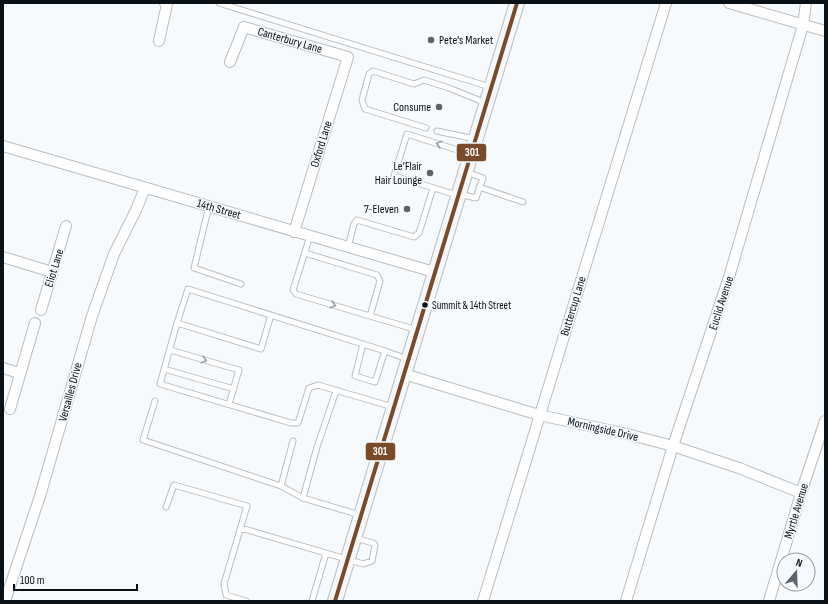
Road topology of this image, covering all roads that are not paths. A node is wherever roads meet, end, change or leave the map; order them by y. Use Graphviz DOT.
graph roads {
  1 [pos="165,3"];
  2 [pos="219,3"];
  3 [pos="517,3"];
  4 [pos="729,3"];
  5 [pos="806,3"];
  6 [pos="665,8"];
  7 [pos="803,25"];
  8 [pos="825,31"];
  9 [pos="159,41"];
  10 [pos="348,57"];
  11 [pos="230,62"];
  12 [pos="491,88"];
  13 [pos="487,103"];
  14 [pos="426,128"];
  15 [pos="437,131"];
  16 [pos="475,140"];
  17 [pos="3,146"];
  18 [pos="471,154"];
  19 [pos="465,172"];
  20 [pos="479,187"];
  21 [pos="145,188"];
  22 [pos="433,188"];
  23 [pos="458,195"];
  24 [pos="523,202"];
  25 [pos="209,206"];
  26 [pos="66,226"];
  27 [pos="294,232"];
  28 [pos="310,236"];
  29 [pos="348,247"];
  30 [pos="305,253"];
  31 [pos="3,257"];
  32 [pos="52,272"];
  33 [pos="434,272"];
  34 [pos="241,284"];
  35 [pos="41,310"];
  36 [pos="271,315"];
  37 [pos="370,316"];
  38 [pos="177,323"];
  39 [pos="35,324"];
  40 [pos="417,330"];
  41 [pos="363,344"];
  42 [pos="170,350"];
  43 [pos="384,351"];
  44 [pos="408,360"];
  45 [pos="3,368"];
  46 [pos="164,369"];
  47 [pos="20,373"];
  48 [pos="404,374"];
  49 [pos="234,389"];
  50 [pos="336,390"];
  51 [pos="155,400"];
  52 [pos="229,404"];
  53 [pos="394,408"];
  54 [pos="10,410"];
  55 [pos="539,415"];
  56 [pos="825,421"];
  57 [pos="294,441"];
  58 [pos="673,446"];
  59 [pos="281,486"];
  60 [pos="800,493"];
  61 [pos="303,498"];
  62 [pos="166,507"];
  63 [pos="361,515"];
  64 [pos="241,528"];
  65 [pos="354,538"];
  66 [pos="326,553"];
  67 [pos="348,560"];
  68 [pos="6,601"];
  69 [pos="246,601"];
  70 [pos="312,601"];
  71 [pos="335,601"];
  72 [pos="482,601"];
  73 [pos="626,601"];
  74 [pos="769,601"];
  1 -- 9 [label="street"];
  2 -- 12 [label="lane"];
  3 -- 12 [label="main road"];
  4 -- 7 [label="street"];
  5 -- 7 [label="street, Euclid Avenue"];
  6 -- 55 [label="street, Buttercup Lane"];
  7 -- 8 [label="street"];
  7 -- 58 [label="street, Euclid Avenue"];
  10 -- 11 [label="street, Canterbury Lane"];
  10 -- 27 [label="street, Oxford Lane"];
  12 -- 13 [label="main road"];
  13 -- 14 [label="lane"];
  13 -- 16 [label="main road"];
  15 -- 16 [label="lane"];
  16 -- 18 [label="main road"];
  17 -- 21 [label="street, 14th Street"];
  18 -- 19 [label="main road"];
  18 -- 22 [label="lane, one-way"];
  19 -- 20 [label="lane"];
  19 -- 23 [label="main road"];
  20 -- 23 [label="lane"];
  20 -- 24 [label="lane"];
  21 -- 25 [label="street, 14th Street"];
  21 -- 68 [label="street, Versailles Drive"];
  22 -- 23 [label="lane"];
  22 -- 29 [label="lane"];
  23 -- 33 [label="main road"];
  25 -- 27 [label="street, 14th Street"];
  25 -- 34 [label="lane"];
  26 -- 32 [label="street, Eliot Lane"];
  27 -- 28 [label="street, 14th Street"];
  28 -- 29 [label="street, 14th Street"];
  28 -- 30 [label="lane"];
  29 -- 33 [label="street, 14th Street"];
  30 -- 37 [label="lane"];
  30 -- 37 [label="lane, one-way"];
  31 -- 32 [label="street"];
  32 -- 35 [label="street, Eliot Lane"];
  33 -- 40 [label="main road"];
  36 -- 38 [label="lane"];
  36 -- 38 [label="lane"];
  36 -- 41 [label="lane"];
  37 -- 40 [label="lane"];
  38 -- 42 [label="lane"];
  39 -- 47 [label="street"];
  40 -- 44 [label="main road"];
  41 -- 43 [label="lane"];
  41 -- 43 [label="lane"];
  42 -- 46 [label="lane"];
  42 -- 49 [label="lane, one-way"];
  43 -- 44 [label="lane"];
  44 -- 48 [label="main road"];
  45 -- 47 [label="street"];
  46 -- 49 [label="lane"];
  46 -- 52 [label="lane"];
  47 -- 54 [label="street"];
  48 -- 53 [label="main road"];
  48 -- 55 [label="street, Morningside Drive"];
  49 -- 52 [label="lane"];
  50 -- 52 [label="lane"];
  50 -- 53 [label="lane"];
  50 -- 61 [label="lane"];
  51 -- 59 [label="lane"];
  53 -- 63 [label="main road"];
  55 -- 58 [label="street, Morningside Drive"];
  55 -- 72 [label="street, Buttercup Lane"];
  56 -- 60 [label="street, Myrtle Avenue"];
  57 -- 59 [label="lane"];
  58 -- 60 [label="street, Morningside Drive"];
  58 -- 73 [label="street, Euclid Avenue"];
  59 -- 61 [label="lane"];
  60 -- 74 [label="street, Myrtle Avenue"];
  61 -- 63 [label="lane"];
  62 -- 64 [label="lane"];
  63 -- 65 [label="main road"];
  64 -- 66 [label="lane"];
  64 -- 69 [label="lane"];
  65 -- 67 [label="main road"];
  65 -- 67 [label="lane"];
  66 -- 67 [label="lane"];
  66 -- 70 [label="lane"];
  67 -- 71 [label="main road"];
}
